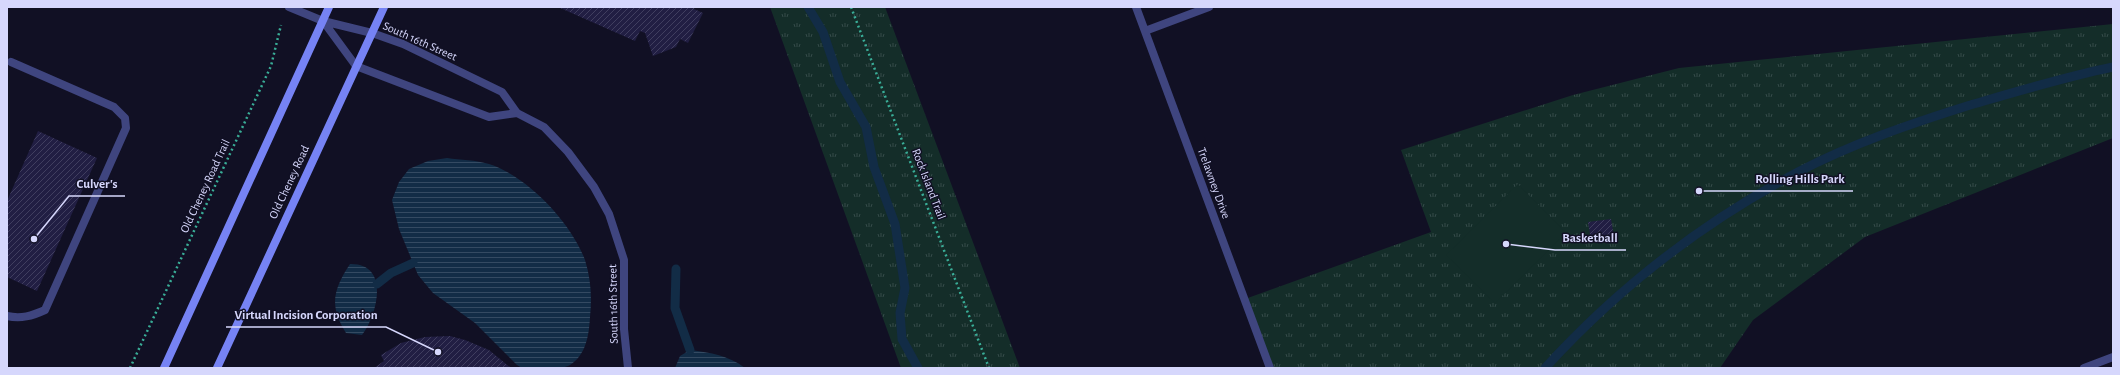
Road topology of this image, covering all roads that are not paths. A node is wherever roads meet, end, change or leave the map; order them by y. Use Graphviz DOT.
graph roads {
  1 [pos="289,7"];
  2 [pos="330,7"];
  3 [pos="384,7"];
  4 [pos="1136,7"];
  5 [pos="1209,7"];
  6 [pos="323,21"];
  7 [pos="1145,31"];
  8 [pos="372,33"];
  9 [pos="10,62"];
  10 [pos="356,66"];
  11 [pos="517,113"];
  12 [pos="7,316"];
  13 [pos="2113,357"];
  14 [pos="164,368"];
  15 [pos="217,368"];
  16 [pos="628,368"];
  17 [pos="1270,368"];
  18 [pos="2084,368"];
  1 -- 6 [label="street, South 16th Street"];
  2 -- 6 [label="main road"];
  3 -- 8 [label="main road, Old Cheney Road"];
  4 -- 7 [label="street, Trelawney Drive"];
  5 -- 7 [label="street"];
  6 -- 8 [label="street, South 16th Street"];
  6 -- 10 [label="street"];
  6 -- 14 [label="main road"];
  7 -- 17 [label="street, Trelawney Drive"];
  8 -- 10 [label="main road, Old Cheney Road"];
  8 -- 11 [label="street, South 16th Street"];
  9 -- 12 [label="street"];
  10 -- 11 [label="street"];
  10 -- 15 [label="main road, Old Cheney Road"];
  11 -- 16 [label="street, South 16th Street"];
  13 -- 18 [label="street"];
}
